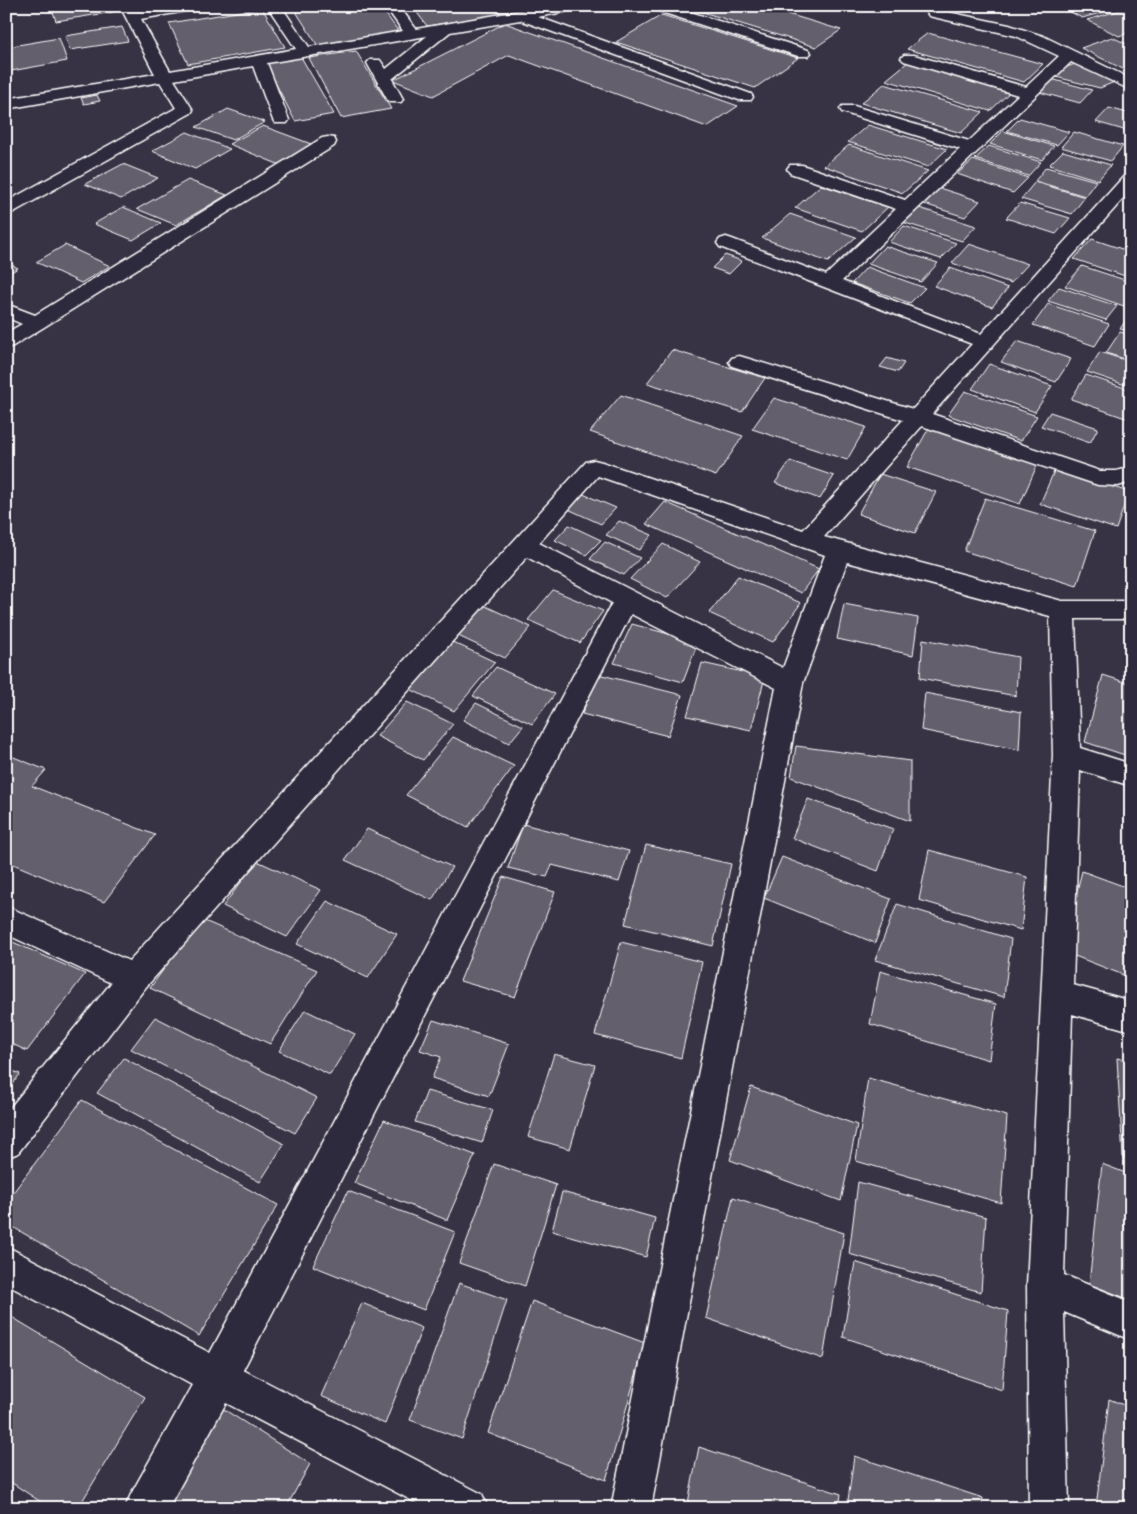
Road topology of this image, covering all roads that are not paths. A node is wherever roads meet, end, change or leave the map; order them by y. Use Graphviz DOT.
graph roads {
  1 [pos="192,6"];
  2 [pos="274,6"];
  3 [pos="392,6"];
  4 [pos="574,6"];
  5 [pos="657,6"];
  6 [pos="129,11"];
  7 [pos="517,11"];
  8 [pos="934,13"];
  9 [pos="446,28"];
  10 [pos="412,33"];
  11 [pos="363,42"];
  12 [pos="305,52"];
  13 [pos="803,53"];
  14 [pos="1069,55"];
  15 [pos="909,58"];
  16 [pos="259,60"];
  17 [pos="165,77"];
  18 [pos="383,79"];
  19 [pos="1131,85"];
  20 [pos="1029,93"];
  21 [pos="745,97"];
  22 [pos="395,99"];
  23 [pos="7,101"];
  24 [pos="848,109"];
  25 [pos="282,120"];
  26 [pos="328,142"];
  27 [pos="971,147"];
  28 [pos="796,169"];
  29 [pos="1131,179"];
  30 [pos="907,207"];
  31 [pos="6,209"];
  32 [pos="726,243"];
  33 [pos="829,282"];
  34 [pos="6,310"];
  35 [pos="37,323"];
  36 [pos="6,342"];
  37 [pos="985,342"];
  38 [pos="739,362"];
  39 [pos="918,417"];
  40 [pos="1131,474"];
  41 [pos="807,541"];
  42 [pos="523,545"];
  43 [pos="840,551"];
  44 [pos="626,600"];
  45 [pos="1062,610"];
  46 [pos="1131,610"];
  47 [pos="790,683"];
  48 [pos="1067,755"];
  49 [pos="1131,775"];
  50 [pos="6,919"];
  51 [pos="134,978"];
  52 [pos="1057,995"];
  53 [pos="1131,1016"];
  54 [pos="6,1141"];
  55 [pos="6,1264"];
  56 [pos="1045,1286"];
  57 [pos="1131,1321"];
  58 [pos="218,1378"];
  59 [pos="145,1508"];
  60 [pos="468,1508"];
  61 [pos="631,1508"];
  62 [pos="1049,1508"];
  1 -- 6 [label="street"];
  2 -- 12 [label="street"];
  3 -- 10 [label="street"];
  4 -- 7 [label="street"];
  5 -- 13 [label="street"];
  6 -- 17 [label="street"];
  7 -- 9 [label="street"];
  7 -- 21 [label="street"];
  8 -- 14 [label="street"];
  9 -- 10 [label="street"];
  9 -- 18 [label="street"];
  10 -- 11 [label="street"];
  11 -- 12 [label="street"];
  11 -- 18 [label="street"];
  12 -- 16 [label="street"];
  14 -- 19 [label="street"];
  14 -- 20 [label="street"];
  15 -- 20 [label="street"];
  16 -- 17 [label="street"];
  16 -- 25 [label="street"];
  17 -- 23 [label="street"];
  17 -- 31 [label="street"];
  18 -- 22 [label="street"];
  20 -- 27 [label="street"];
  24 -- 27 [label="street"];
  26 -- 35 [label="street"];
  27 -- 30 [label="street"];
  28 -- 30 [label="street"];
  29 -- 37 [label="street"];
  30 -- 33 [label="street"];
  32 -- 33 [label="street"];
  33 -- 37 [label="street"];
  34 -- 35 [label="street"];
  35 -- 36 [label="street"];
  37 -- 39 [label="street"];
  38 -- 39 [label="street"];
  39 -- 40 [label="street"];
  39 -- 41 [label="street"];
  41 -- 42 [label="street"];
  41 -- 43 [label="street"];
  42 -- 44 [label="street"];
  42 -- 51 [label="street"];
  43 -- 45 [label="street"];
  43 -- 47 [label="street"];
  44 -- 47 [label="street"];
  44 -- 58 [label="street"];
  45 -- 46 [label="street"];
  45 -- 48 [label="street"];
  47 -- 61 [label="street"];
  48 -- 49 [label="street"];
  48 -- 52 [label="street"];
  50 -- 51 [label="street"];
  51 -- 54 [label="street"];
  52 -- 53 [label="street"];
  52 -- 56 [label="street"];
  55 -- 58 [label="street"];
  56 -- 57 [label="street"];
  56 -- 62 [label="street"];
  58 -- 59 [label="street"];
  58 -- 60 [label="street"];
}
